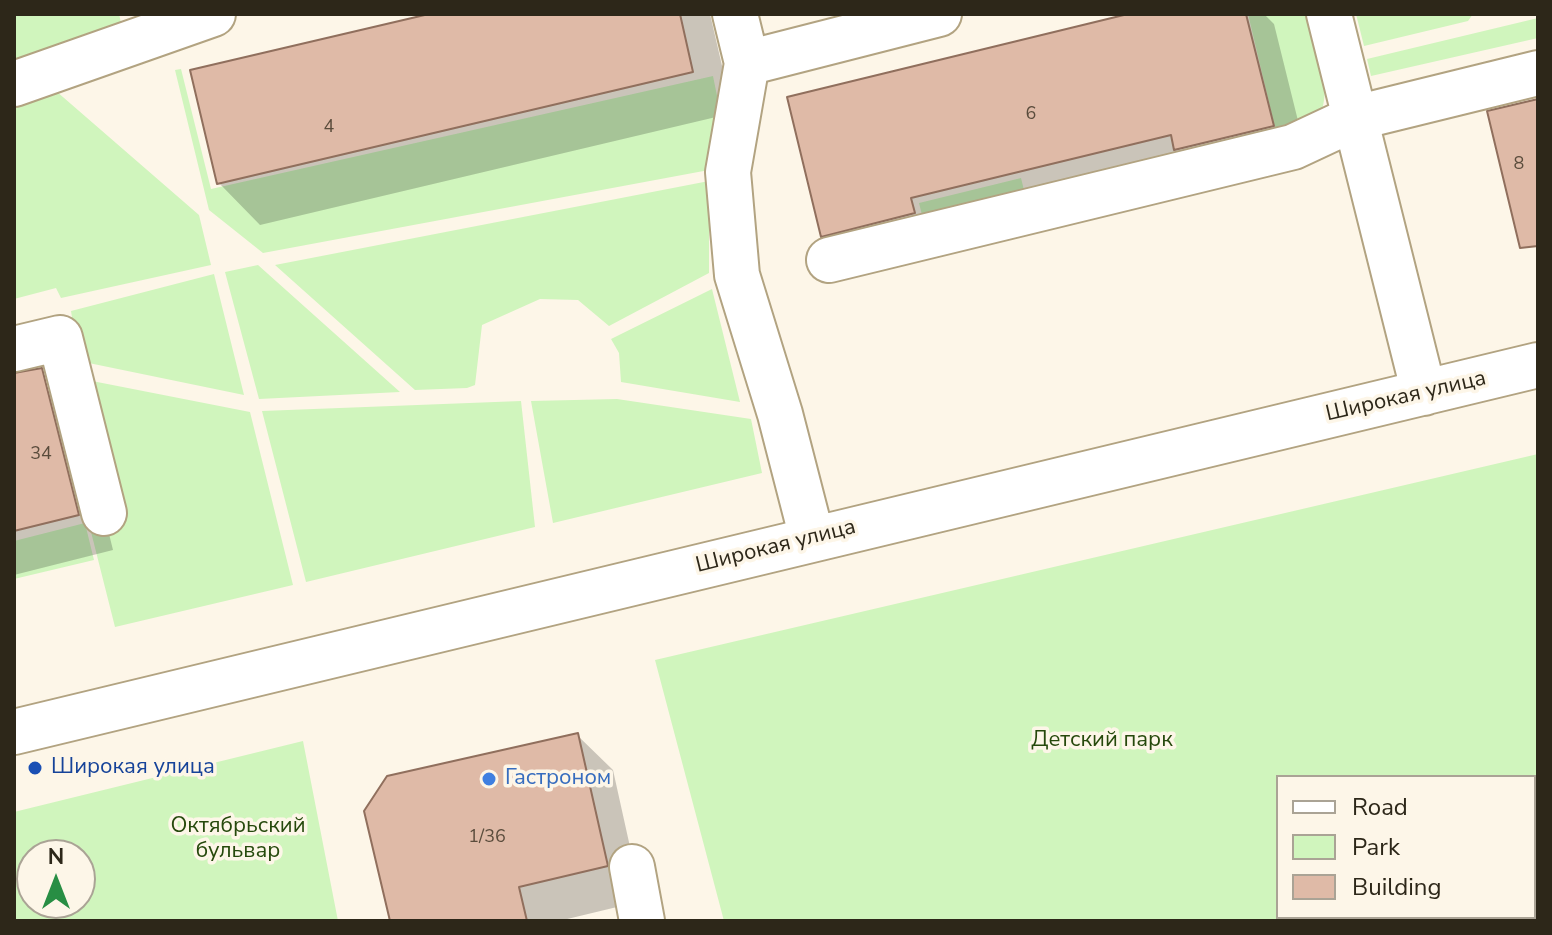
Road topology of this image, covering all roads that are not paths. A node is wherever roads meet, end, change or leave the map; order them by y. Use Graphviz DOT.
graph roads {
  1 [pos="213,14"];
  2 [pos="735,14"];
  3 [pos="939,14"];
  4 [pos="1329,14"];
  5 [pos="747,63"];
  6 [pos="1538,73"];
  7 [pos="14,84"];
  8 [pos="1355,118"];
  9 [pos="829,260"];
  10 [pos="14,349"];
  11 [pos="1538,365"];
  12 [pos="1424,393"];
  13 [pos="104,513"];
  14 [pos="812,538"];
  15 [pos="14,732"];
  16 [pos="632,867"];
  17 [pos="642,921"];
  1 -- 7 [label="street"];
  2 -- 5 [label="street"];
  3 -- 5 [label="street"];
  4 -- 8 [label="street"];
  5 -- 14 [label="street"];
  6 -- 8 [label="street"];
  8 -- 9 [label="street"];
  8 -- 12 [label="street"];
  10 -- 13 [label="street"];
  11 -- 12 [label="street, Широкая улица"];
  12 -- 14 [label="street, Широкая улица"];
  14 -- 15 [label="street, Широкая улица"];
  16 -- 17 [label="street"];
}
